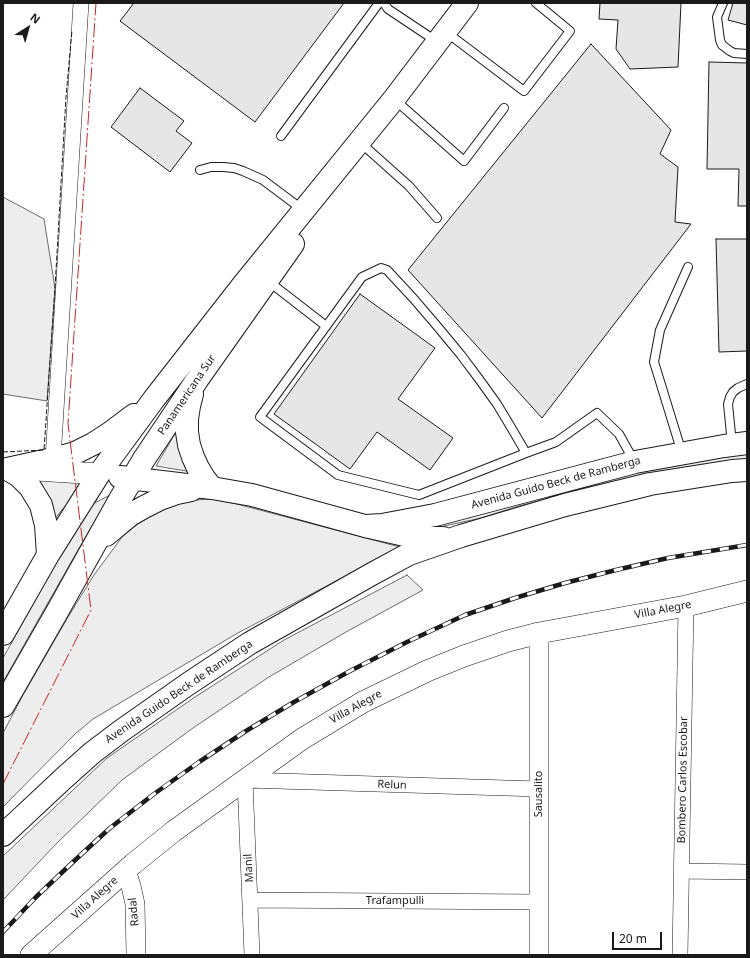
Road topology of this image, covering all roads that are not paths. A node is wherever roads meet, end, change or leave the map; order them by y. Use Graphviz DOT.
graph roads {
  1 [pos="81,3"];
  2 [pos="380,3"];
  3 [pos="384,3"];
  4 [pos="467,3"];
  5 [pos="536,3"];
  6 [pos="723,3"];
  7 [pos="441,37"];
  8 [pos="747,54"];
  9 [pos="394,99"];
  10 [pos="504,108"];
  11 [pos="281,136"];
  12 [pos="362,144"];
  13 [pos="200,170"];
  14 [pos="303,210"];
  15 [pos="437,218"];
  16 [pos="688,267"];
  17 [pos="268,281"];
  18 [pos="326,326"];
  19 [pos="197,380"];
  20 [pos="747,384"];
  21 [pos="154,399"];
  22 [pos="739,444"];
  23 [pos="526,453"];
  24 [pos="682,453"];
  25 [pos="53,459"];
  26 [pos="635,462"];
  27 [pos="5,469"];
  28 [pos="747,470"];
  29 [pos="99,474"];
  30 [pos="132,479"];
  31 [pos="212,488"];
  32 [pos="365,526"];
  33 [pos="461,536"];
  34 [pos="94,547"];
  35 [pos="48,555"];
  36 [pos="747,591"];
  37 [pos="686,606"];
  38 [pos="539,633"];
  39 [pos="3,634"];
  40 [pos="3,706"];
  41 [pos="244,780"];
  42 [pos="539,789"];
  43 [pos="3,835"];
  44 [pos="126,870"];
  45 [pos="682,871"];
  46 [pos="747,872"];
  47 [pos="250,900"];
  48 [pos="539,902"];
  49 [pos="31,955"];
  50 [pos="136,955"];
  51 [pos="252,955"];
  52 [pos="539,955"];
  53 [pos="680,955"];
  1 -- 25 [label="street"];
  2 -- 11 [label="lane"];
  3 -- 7 [label="lane"];
  4 -- 7 [label="main road, Panamericana Sur"];
  5 -- 7 [label="lane"];
  6 -- 8 [label="lane"];
  7 -- 9 [label="main road, Panamericana Sur"];
  9 -- 10 [label="lane"];
  9 -- 12 [label="main road, Panamericana Sur"];
  9 -- 14 [label="main road, Panamericana Sur"];
  12 -- 15 [label="lane"];
  12 -- 17 [label="main road, Panamericana Sur"];
  13 -- 14 [label="lane"];
  14 -- 21 [label="main road, Panamericana Sur"];
  16 -- 24 [label="lane"];
  17 -- 18 [label="lane"];
  17 -- 19 [label="main road, Panamericana Sur"];
  18 -- 23 [label="lane"];
  18 -- 23 [label="lane"];
  19 -- 30 [label="main road, Panamericana Sur"];
  19 -- 31 [label="main road"];
  20 -- 22 [label="lane"];
  21 -- 25 [label="main road"];
  21 -- 29 [label="main road, Panamericana Sur"];
  22 -- 24 [label="main road, Avenida Guido Beck de Ramberga"];
  23 -- 26 [label="lane"];
  24 -- 26 [label="main road, Avenida Guido Beck de Ramberga"];
  25 -- 27 [label="main road"];
  26 -- 32 [label="main road, Avenida Guido Beck de Ramberga"];
  27 -- 29 [label="main road"];
  27 -- 35 [label="main road"];
  28 -- 33 [label="main road, Avenida Guido Beck de Ramberga"];
  29 -- 30 [label="main road, Avenida Guido Beck de Ramberga"];
  29 -- 35 [label="main road, Panamericana Sur"];
  30 -- 31 [label="main road, Avenida Guido Beck de Ramberga"];
  30 -- 34 [label="main road, Panamericana Sur"];
  31 -- 32 [label="main road, Avenida Guido Beck de Ramberga"];
  31 -- 34 [label="main road"];
  32 -- 33 [label="main road, Avenida Guido Beck de Ramberga"];
  33 -- 43 [label="main road, Avenida Guido Beck de Ramberga"];
  34 -- 40 [label="main road, Panamericana Sur"];
  35 -- 39 [label="main road, Panamericana Sur"];
  36 -- 37 [label="main road, Villa Alegre"];
  37 -- 38 [label="main road, Villa Alegre"];
  37 -- 45 [label="street, Bombero Carlos Escobar"];
  38 -- 41 [label="main road, Villa Alegre"];
  38 -- 42 [label="street, Sausalito"];
  41 -- 42 [label="street, Relun"];
  41 -- 44 [label="main road, Villa Alegre"];
  41 -- 47 [label="street, Manil"];
  42 -- 48 [label="street, Sausalito"];
  44 -- 49 [label="main road, Villa Alegre"];
  44 -- 50 [label="street, Radal"];
  45 -- 46 [label="street"];
  45 -- 53 [label="street, Bombero Carlos Escobar"];
  47 -- 48 [label="street, Trafampulli"];
  47 -- 51 [label="street, Manil"];
  48 -- 52 [label="street, Sausalito"];
}
